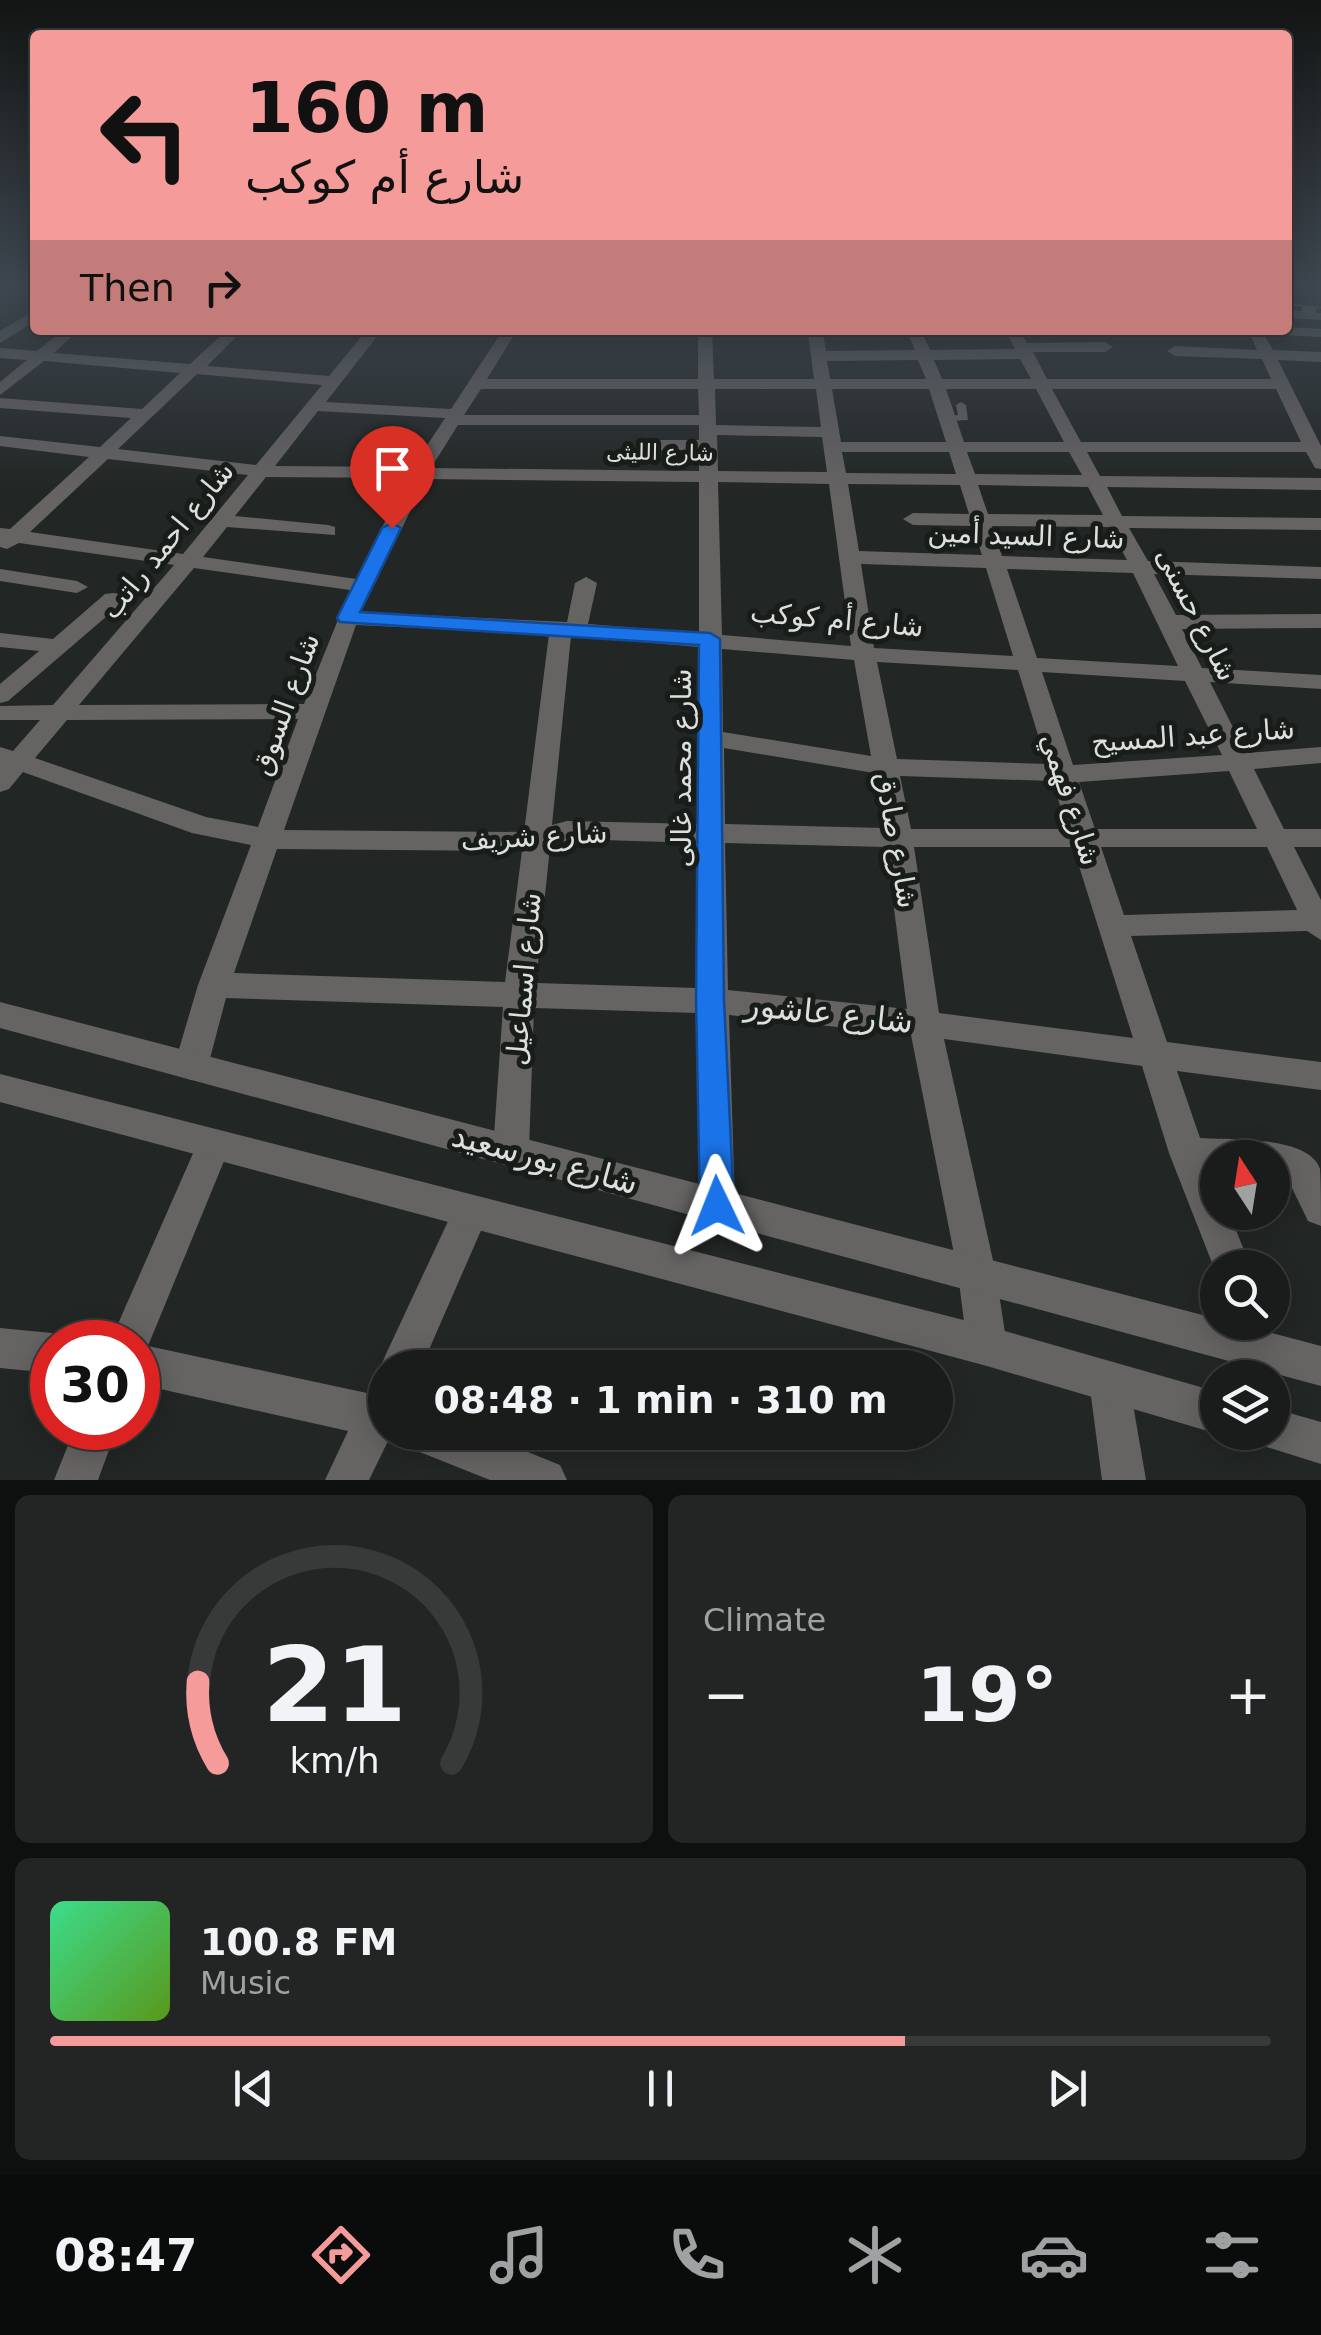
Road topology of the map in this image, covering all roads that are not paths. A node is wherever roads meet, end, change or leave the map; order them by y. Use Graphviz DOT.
graph roads {
  1 [pos="40,356"];
  2 [pos="207,356"];
  3 [pos="353,356"];
  4 [pos="494,356"];
  5 [pos="705,356"];
  6 [pos="819,356"];
  7 [pos="926,356"];
  8 [pos="1027,356"];
  9 [pos="1268,356"];
  10 [pos="1295,356"];
  11 [pos="1321,358"];
  12 [pos="192,370"];
  13 [pos="332,381"];
  14 [pos="476,384"];
  15 [pos="706,384"];
  16 [pos="936,384"];
  17 [pos="1043,384"];
  18 [pos="1281,384"];
  19 [pos="824,385"];
  20 [pos="0,390"];
  21 [pos="0,403"];
  22 [pos="312,406"];
  23 [pos="145,414"];
  24 [pos="454,417"];
  25 [pos="708,432"];
  26 [pos="832,439"];
  27 [pos="0,441"];
  28 [pos="1315,444"];
  29 [pos="656,445"];
  30 [pos="956,447"];
  31 [pos="1076,447"];
  32 [pos="103,454"];
  33 [pos="258,471"];
  34 [pos="420,471"];
  35 [pos="710,476"];
  36 [pos="838,477"];
  37 [pos="966,480"];
  38 [pos="1094,482"];
  39 [pos="1321,484"];
  40 [pos="913,519"];
  41 [pos="220,520"];
  42 [pos="978,520"];
  43 [pos="1116,522"];
  44 [pos="1321,524"];
  45 [pos="328,531"];
  46 [pos="5,540"];
  47 [pos="850,557"];
  48 [pos="991,561"];
  49 [pos="187,562"];
  50 [pos="1140,566"];
  51 [pos="1321,573"];
  52 [pos="0,575"];
  53 [pos="586,582"];
  54 [pos="363,586"];
  55 [pos="77,587"];
  56 [pos="113,599"];
  57 [pos="348,618"];
  58 [pos="1321,621"];
  59 [pos="1168,622"];
  60 [pos="568,629"];
  61 [pos="710,639"];
  62 [pos="0,640"];
  63 [pos="58,646"];
  64 [pos="864,654"];
  65 [pos="1025,662"];
  66 [pos="1194,674"];
  67 [pos="1321,682"];
  68 [pos="0,696"];
  69 [pos="314,711"];
  70 [pos="0,712"];
  71 [pos="58,713"];
  72 [pos="712,738"];
  73 [pos="1321,756"];
  74 [pos="1239,762"];
  75 [pos="6,766"];
  76 [pos="885,767"];
  77 [pos="1063,773"];
  78 [pos="712,834"];
  79 [pos="899,838"];
  80 [pos="1276,838"];
  81 [pos="1321,838"];
  82 [pos="269,839"];
  83 [pos="1084,839"];
  84 [pos="536,842"];
  85 [pos="1320,923"];
  86 [pos="1112,926"];
  87 [pos="214,986"];
  88 [pos="519,997"];
  89 [pos="710,1000"];
  90 [pos="0,1015"];
  91 [pos="925,1024"];
  92 [pos="1153,1052"];
  93 [pos="191,1066"];
  94 [pos="1321,1076"];
  95 [pos="0,1088"];
  96 [pos="214,1144"];
  97 [pos="511,1150"];
  98 [pos="1187,1153"];
  99 [pos="1200,1154"];
  100 [pos="1290,1160"];
  101 [pos="717,1206"];
  102 [pos="1321,1209"];
  103 [pos="471,1212"];
  104 [pos="1225,1250"];
  105 [pos="977,1274"];
  106 [pos="139,1320"];
  107 [pos="1200,1324"];
  108 [pos="1266,1340"];
  109 [pos="987,1346"];
  110 [pos="0,1348"];
  111 [pos="408,1350"];
  112 [pos="30,1351"];
  113 [pos="1321,1366"];
  114 [pos="160,1368"];
  115 [pos="1109,1382"];
  116 [pos="368,1408"];
  117 [pos="1200,1408"];
  118 [pos="1290,1436"];
  119 [pos="368,1440"];
  120 [pos="1319,1448"];
  121 [pos="88,1450"];
  122 [pos="468,1450"];
  123 [pos="76,1480"];
  124 [pos="347,1480"];
  125 [pos="545,1480"];
  126 [pos="1124,1480"];
  1 -- 12 [label="street"];
  1 -- 20 [label="street"];
  2 -- 12 [label="street"];
  3 -- 13 [label="street, شارع احمد راتب"];
  4 -- 14 [label="street, شارع السوق"];
  5 -- 15 [label="street, شارع محمد غالى"];
  6 -- 19 [label="street, شارع صادق"];
  7 -- 16 [label="street, شارع فهمي"];
  8 -- 17 [label="street, شارع حسنى"];
  9 -- 18 [label="street"];
  10 -- 11 [label="street"];
  12 -- 13 [label="street"];
  12 -- 23 [label="street"];
  13 -- 22 [label="street, شارع احمد راتب"];
  14 -- 15 [label="street"];
  14 -- 24 [label="street, شارع السوق"];
  15 -- 19 [label="street"];
  15 -- 25 [label="street, شارع محمد غالى"];
  16 -- 17 [label="street"];
  16 -- 19 [label="street"];
  16 -- 30 [label="street, شارع فهمي"];
  17 -- 18 [label="street"];
  17 -- 31 [label="street, شارع حسنى"];
  18 -- 28 [label="street"];
  19 -- 26 [label="street, شارع صادق"];
  21 -- 23 [label="street"];
  22 -- 24 [label="street"];
  22 -- 33 [label="street, شارع احمد راتب"];
  23 -- 32 [label="street"];
  24 -- 25 [label="street"];
  24 -- 34 [label="street, شارع السوق"];
  25 -- 26 [label="street"];
  25 -- 29 [label="street"];
  25 -- 35 [label="street, شارع محمد غالى"];
  26 -- 30 [label="street"];
  26 -- 36 [label="street, شارع صادق"];
  27 -- 32 [label="street, شارع الليثى"];
  28 -- 31 [label="street"];
  30 -- 31 [label="street"];
  30 -- 37 [label="street, شارع فهمي"];
  31 -- 38 [label="street, شارع حسنى"];
  32 -- 33 [label="street, شارع الليثى"];
  32 -- 46 [label="street"];
  33 -- 34 [label="street, شارع الليثى"];
  33 -- 41 [label="street, شارع احمد راتب"];
  34 -- 35 [label="street, شارع الليثى"];
  34 -- 54 [label="street, شارع السوق"];
  35 -- 36 [label="street, شارع الليثى"];
  35 -- 61 [label="street, شارع محمد غالى"];
  36 -- 37 [label="street, شارع الليثى"];
  36 -- 47 [label="street, شارع صادق"];
  37 -- 38 [label="street, شارع الليثى"];
  37 -- 42 [label="street, شارع فهمي"];
  38 -- 39 [label="street, شارع الليثى"];
  38 -- 43 [label="street, شارع حسنى"];
  40 -- 42 [label="street"];
  41 -- 45 [label="street"];
  41 -- 49 [label="street, شارع احمد راتب"];
  42 -- 43 [label="street"];
  42 -- 48 [label="street, شارع فهمي"];
  43 -- 44 [label="street"];
  43 -- 50 [label="street, شارع حسنى"];
  46 -- 49 [label="street"];
  47 -- 48 [label="street, شارع السيد أمين"];
  47 -- 64 [label="street, شارع صادق"];
  48 -- 50 [label="street, شارع السيد أمين"];
  48 -- 65 [label="street, شارع فهمي"];
  49 -- 54 [label="street"];
  49 -- 71 [label="street, شارع احمد راتب"];
  50 -- 51 [label="street, شارع السيد أمين"];
  50 -- 59 [label="street, شارع حسنى"];
  52 -- 55 [label="street"];
  53 -- 60 [label="street, شارع اسماعيل"];
  54 -- 57 [label="street, شارع السوق"];
  56 -- 63 [label="street"];
  57 -- 60 [label="street, شارع أم كوكب"];
  57 -- 69 [label="street, شارع السوق"];
  58 -- 59 [label="street"];
  59 -- 66 [label="street, شارع حسنى"];
  60 -- 61 [label="street, شارع أم كوكب"];
  60 -- 84 [label="street, شارع اسماعيل"];
  61 -- 64 [label="street, شارع أم كوكب"];
  61 -- 72 [label="street, شارع محمد غالى"];
  62 -- 63 [label="street"];
  63 -- 68 [label="street"];
  64 -- 65 [label="street, شارع أم كوكب"];
  64 -- 76 [label="street, شارع صادق"];
  65 -- 66 [label="street, شارع أم كوكب"];
  65 -- 77 [label="street, شارع فهمي"];
  66 -- 67 [label="street, شارع أم كوكب"];
  66 -- 74 [label="street, شارع حسنى"];
  69 -- 71 [label="street"];
  69 -- 82 [label="street, شارع السوق"];
  70 -- 71 [label="street"];
  71 -- 75 [label="street, شارع احمد راتب"];
  72 -- 76 [label="street, شارع عبد المسيح"];
  72 -- 78 [label="street, شارع محمد غالى"];
  73 -- 74 [label="street, شارع عبد المسيح"];
  74 -- 77 [label="street, شارع عبد المسيح"];
  74 -- 80 [label="street, شارع حسنى"];
  75 -- 82 [label="street, شارع شريف"];
  76 -- 77 [label="street, شارع عبد المسيح"];
  76 -- 79 [label="street, شارع صادق"];
  77 -- 83 [label="street, شارع فهمي"];
  78 -- 79 [label="street, شارع شريف"];
  78 -- 84 [label="street, شارع شريف"];
  78 -- 89 [label="street, شارع محمد غالى"];
  79 -- 83 [label="street, شارع شريف"];
  79 -- 91 [label="street, شارع صادق"];
  80 -- 81 [label="street, شارع شريف"];
  80 -- 83 [label="street, شارع شريف"];
  80 -- 85 [label="street, شارع حسنى"];
  82 -- 84 [label="street, شارع شريف"];
  82 -- 87 [label="street, شارع السوق"];
  83 -- 86 [label="street, شارع فهمي"];
  84 -- 88 [label="street, شارع اسماعيل"];
  85 -- 86 [label="street"];
  86 -- 92 [label="street, شارع فهمي"];
  87 -- 88 [label="street, شارع عاشور"];
  87 -- 93 [label="street, شارع السوق"];
  88 -- 89 [label="street, شارع عاشور"];
  88 -- 97 [label="street, شارع اسماعيل"];
  89 -- 91 [label="street, شارع عاشور"];
  89 -- 101 [label="street, شارع محمد غالى"];
  90 -- 93 [label="street, شارع بورسعيد"];
  91 -- 92 [label="street, شارع عاشور"];
  91 -- 105 [label="street, شارع صادق"];
  92 -- 94 [label="street, شارع عاشور"];
  92 -- 98 [label="street, شارع فهمي"];
  93 -- 97 [label="street, شارع بورسعيد"];
  95 -- 96 [label="street"];
  96 -- 103 [label="street"];
  96 -- 106 [label="street"];
  97 -- 101 [label="street, شارع بورسعيد"];
  98 -- 99 [label="street"];
  98 -- 104 [label="street, شارع فهمي"];
  100 -- 102 [label="street"];
  101 -- 105 [label="street, شارع بورسعيد"];
  103 -- 109 [label="street"];
  103 -- 111 [label="street"];
  105 -- 107 [label="street, شارع بورسعيد"];
  105 -- 109 [label="street, شارع صادق"];
  108 -- 113 [label="street, شارع بورسعيد"];
  109 -- 115 [label="street"];
  110 -- 112 [label="street"];
  114 -- 116 [label="street"];
  115 -- 117 [label="street"];
  115 -- 126 [label="street"];
  118 -- 120 [label="street"];
  119 -- 124 [label="street"];
  121 -- 123 [label="street"];
  122 -- 125 [label="street"];
}
